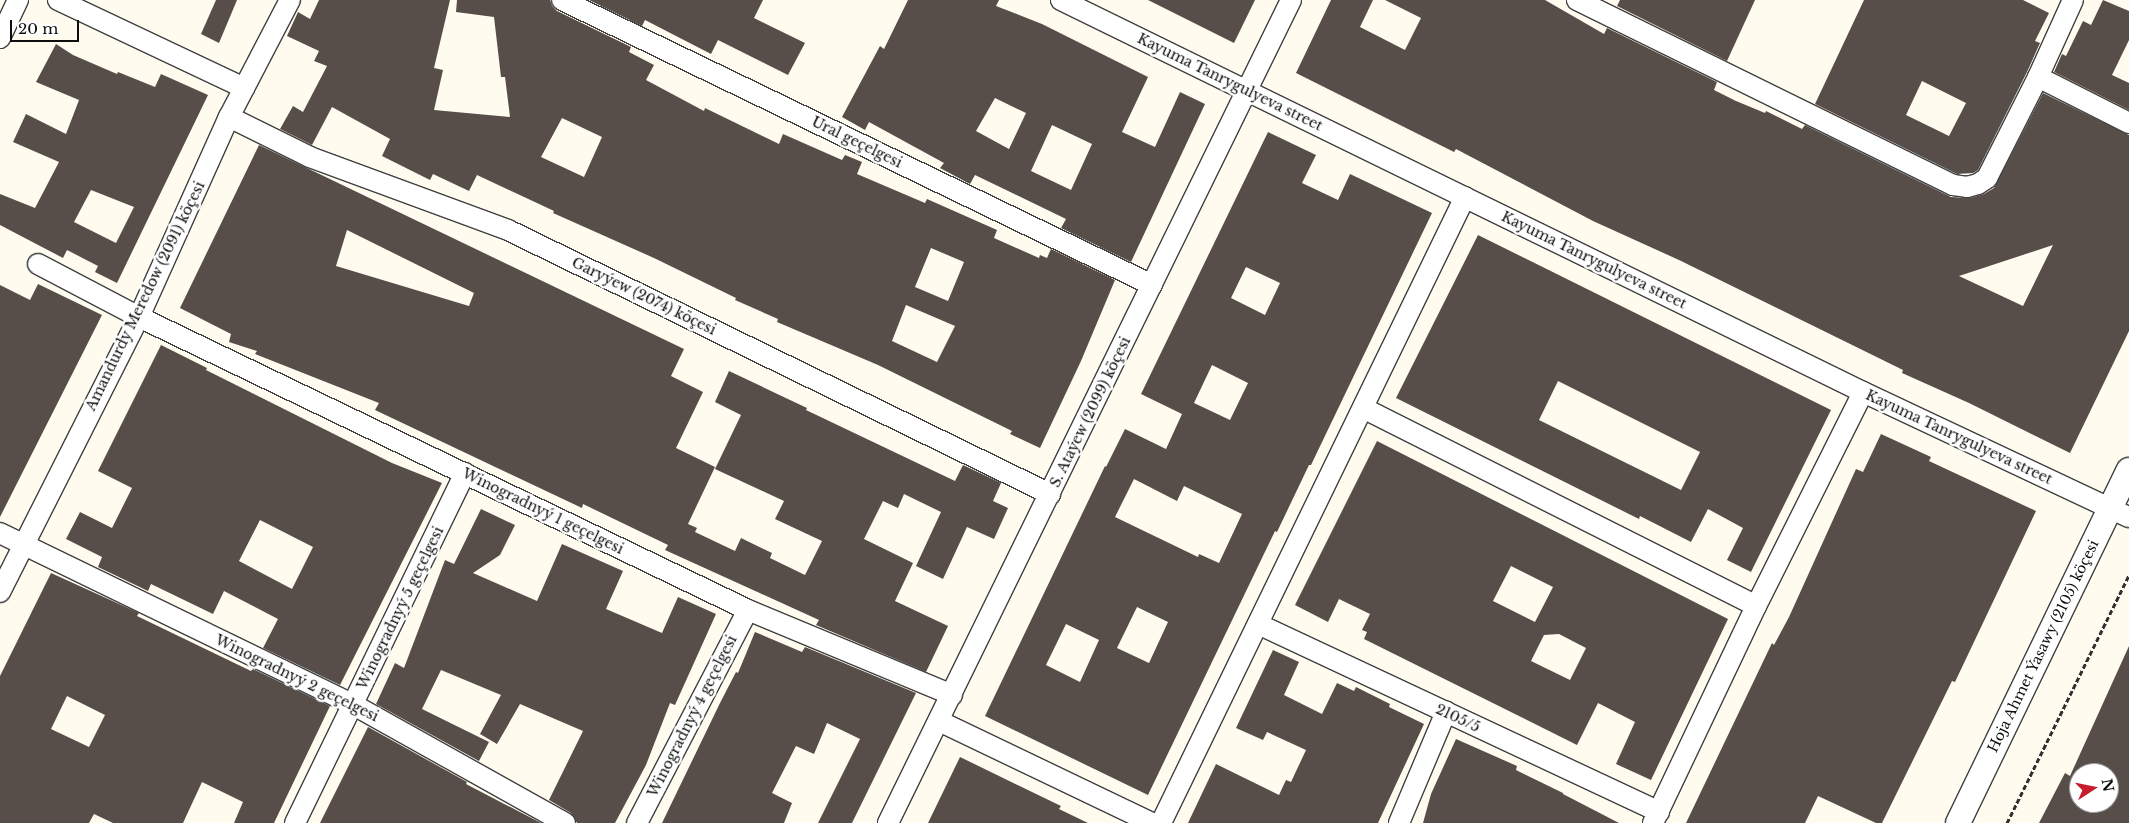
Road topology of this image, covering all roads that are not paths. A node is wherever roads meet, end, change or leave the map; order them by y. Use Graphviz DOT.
graph roads {
  1 [pos="18,0"];
  2 [pos="58,0"];
  3 [pos="290,0"];
  4 [pos="562,0"];
  5 [pos="1061,0"];
  6 [pos="1291,0"];
  7 [pos="1577,0"];
  8 [pos="2073,0"];
  9 [pos="0,38"];
  10 [pos="2038,77"];
  11 [pos="244,88"];
  12 [pos="1248,90"];
  13 [pos="229,117"];
  14 [pos="2129,123"];
  15 [pos="1465,197"];
  16 [pos="38,264"];
  17 [pos="1152,285"];
  18 [pos="139,317"];
  19 [pos="1863,392"];
  20 [pos="1364,408"];
  21 [pos="2129,470"];
  22 [pos="465,473"];
  23 [pos="1050,494"];
  24 [pos="2119,512"];
  25 [pos="0,533"];
  26 [pos="22,544"];
  27 [pos="0,592"];
  28 [pos="1756,606"];
  29 [pos="748,610"];
  30 [pos="1258,624"];
  31 [pos="952,695"];
  32 [pos="352,704"];
  33 [pos="1446,712"];
  34 [pos="939,721"];
  35 [pos="1656,817"];
  36 [pos="295,823"];
  37 [pos="566,823"];
  38 [pos="637,823"];
  39 [pos="888,823"];
  40 [pos="1152,823"];
  41 [pos="1161,823"];
  42 [pos="1399,823"];
  43 [pos="1958,823"];
  1 -- 9 [label="street"];
  2 -- 11 [label="street"];
  3 -- 11 [label="street, Amandurdy Meredow (2091) köçesi"];
  4 -- 17 [label="street, Ural geçelgesi"];
  5 -- 12 [label="street, Kayuma Tanrygulyeva street"];
  6 -- 12 [label="street, S. Ataýew (2099) köçesi"];
  7 -- 10 [label="street"];
  8 -- 10 [label="street"];
  10 -- 14 [label="street"];
  11 -- 13 [label="street, Amandurdy Meredow (2091) köçesi"];
  12 -- 15 [label="street, Kayuma Tanrygulyeva street"];
  12 -- 17 [label="street, S. Ataýew (2099) köçesi"];
  13 -- 18 [label="street, Amandurdy Meredow (2091) köçesi"];
  13 -- 23 [label="street, Garyýew (2074) köçesi"];
  15 -- 19 [label="street, Kayuma Tanrygulyeva street"];
  15 -- 20 [label="street"];
  16 -- 18 [label="street, Winogradnyý 1 geçelgesi"];
  17 -- 23 [label="street, S. Ataýew (2099) köçesi"];
  18 -- 22 [label="street, Winogradnyý 1 geçelgesi"];
  18 -- 26 [label="street, Amandurdy Meredow (2091) köçesi"];
  19 -- 24 [label="street, Kayuma Tanrygulyeva street"];
  19 -- 28 [label="street"];
  20 -- 28 [label="street"];
  20 -- 30 [label="street"];
  21 -- 24 [label="street, Hoja Ahmet Ýasawy (2105) köçesi"];
  22 -- 29 [label="street, Winogradnyý 1 geçelgesi"];
  22 -- 32 [label="street, Winogradnyý 5 geçelgesi"];
  23 -- 31 [label="street, S. Ataýew (2099) köçesi"];
  24 -- 43 [label="street, Hoja Ahmet Ýasawy (2105) köçesi"];
  25 -- 26 [label="street, Winogradnyý 2 geçelgesi"];
  26 -- 27 [label="street, Amandurdy Meredow (2091) köçesi"];
  26 -- 32 [label="street, Winogradnyý 2 geçelgesi"];
  28 -- 35 [label="street"];
  29 -- 31 [label="street, Winogradnyý 1 geçelgesi"];
  29 -- 38 [label="street, Winogradnyý 4 geçelgesi"];
  30 -- 33 [label="street, 2105/5"];
  30 -- 41 [label="street"];
  31 -- 34 [label="street, S. Ataýew (2099) köçesi"];
  32 -- 36 [label="street, Winogradnyý 5 geçelgesi"];
  32 -- 37 [label="street, Winogradnyý 2 geçelgesi"];
  33 -- 35 [label="street, 2105/5"];
  33 -- 42 [label="street"];
  34 -- 39 [label="street, S. Ataýew (2099) köçesi"];
  34 -- 40 [label="street"];
}
